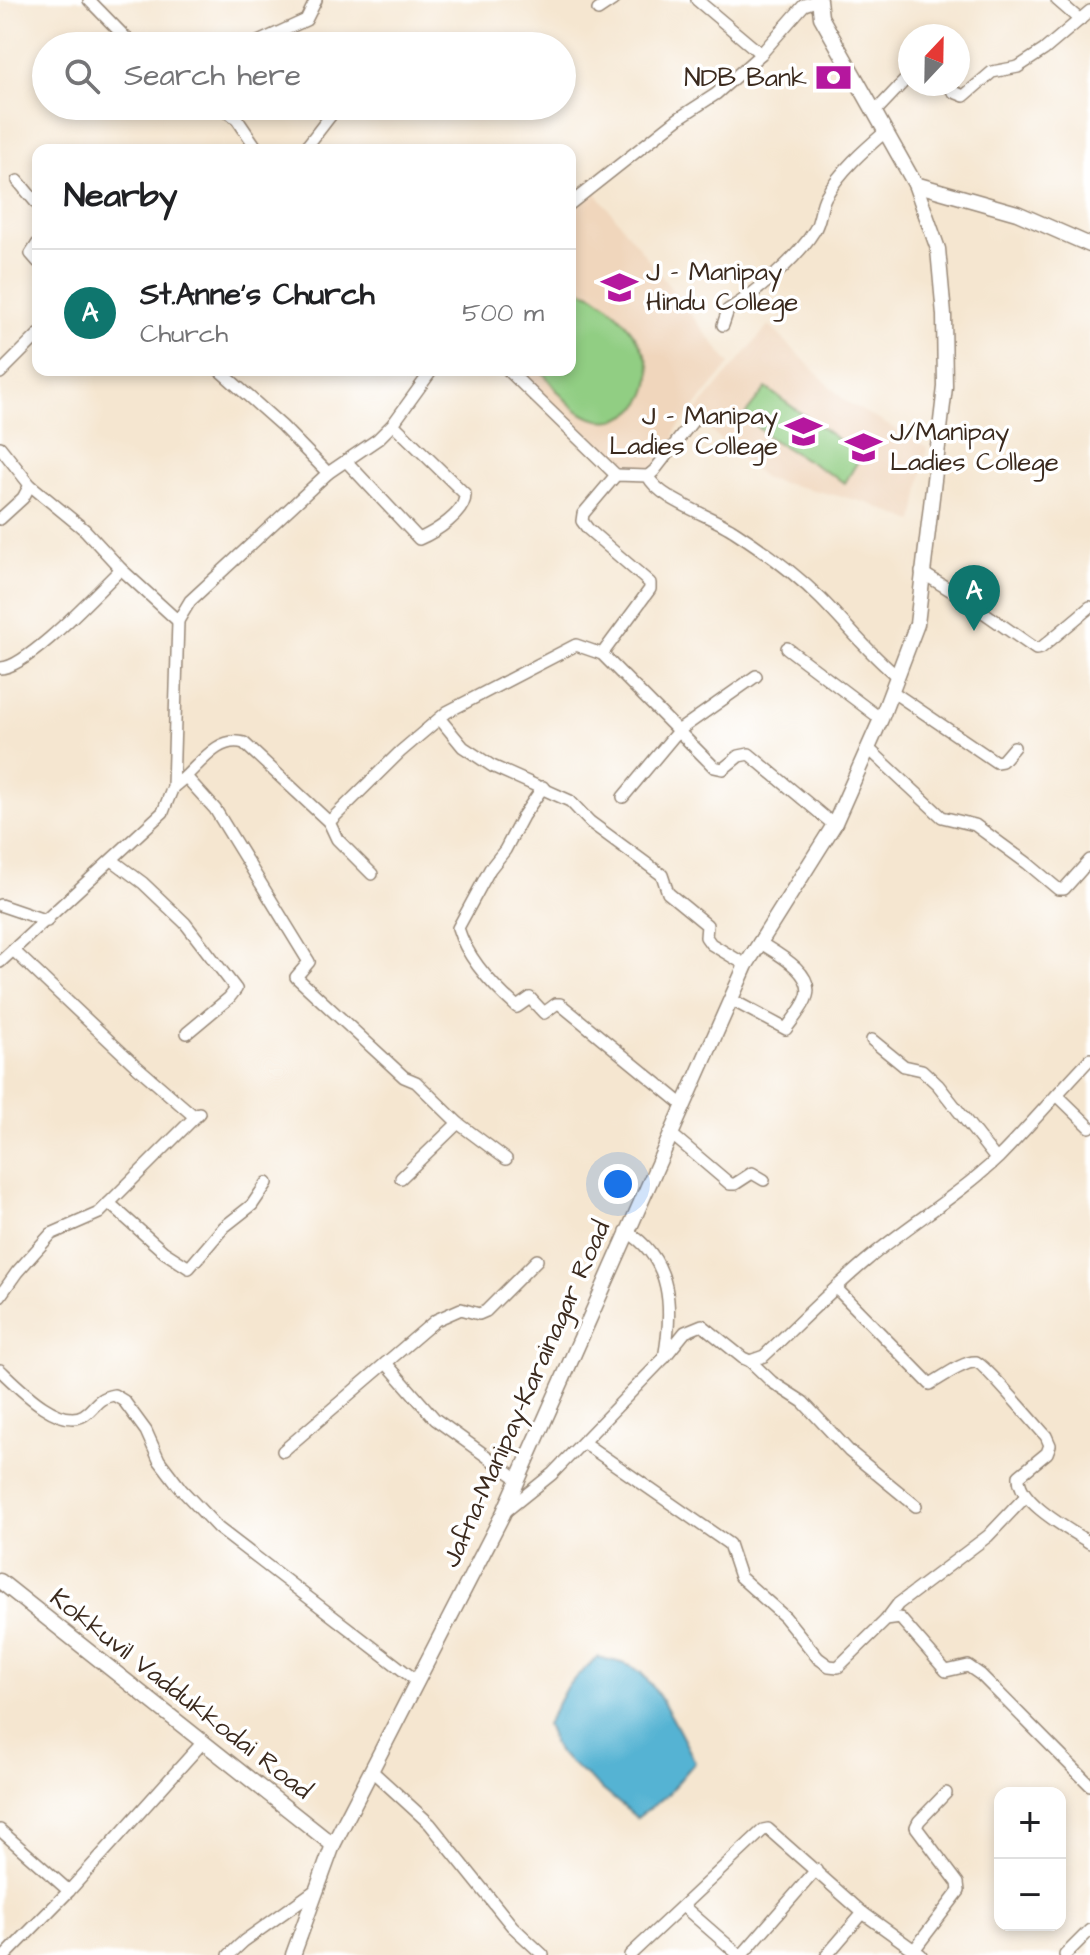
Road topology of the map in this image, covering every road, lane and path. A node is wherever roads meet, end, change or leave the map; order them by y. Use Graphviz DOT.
graph roads {
  1 [pos="89,0"];
  2 [pos="316,0"];
  3 [pos="613,0"];
  4 [pos="697,0"];
  5 [pos="819,0"];
  6 [pos="1057,0"];
  7 [pos="598,10"];
  8 [pos="1090,11"];
  9 [pos="1080,20"];
  10 [pos="120,32"];
  11 [pos="280,32"];
  12 [pos="761,54"];
  13 [pos="898,88"];
  14 [pos="970,91"];
  15 [pos="874,113"];
  16 [pos="238,120"];
  17 [pos="327,120"];
  18 [pos="885,132"];
  19 [pos="254,144"];
  20 [pos="309,144"];
  21 [pos="18,181"];
  22 [pos="915,184"];
  23 [pos="32,198"];
  24 [pos="576,199"];
  25 [pos="1090,245"];
  26 [pos="723,325"];
  27 [pos="32,341"];
  28 [pos="0,373"];
  29 [pos="226,376"];
  30 [pos="428,376"];
  31 [pos="514,376"];
  32 [pos="692,422"];
  33 [pos="393,424"];
  34 [pos="0,447"];
  35 [pos="346,461"];
  36 [pos="328,473"];
  37 [pos="616,475"];
  38 [pos="648,476"];
  39 [pos="30,485"];
  40 [pos="0,519"];
  41 [pos="121,569"];
  42 [pos="921,572"];
  43 [pos="1090,607"];
  44 [pos="178,621"];
  45 [pos="787,648"];
  46 [pos="602,654"];
  47 [pos="0,668"];
  48 [pos="756,676"];
  49 [pos="895,685"];
  50 [pos="440,719"];
  51 [pos="881,719"];
  52 [pos="678,731"];
  53 [pos="1014,747"];
  54 [pos="868,748"];
  55 [pos="187,778"];
  56 [pos="173,787"];
  57 [pos="543,787"];
  58 [pos="623,797"];
  59 [pos="329,822"];
  60 [pos="834,825"];
  61 [pos="112,860"];
  62 [pos="1090,860"];
  63 [pos="372,874"];
  64 [pos="0,905"];
  65 [pos="47,921"];
  66 [pos="759,942"];
  67 [pos="13,950"];
  68 [pos="0,962"];
  69 [pos="746,965"];
  70 [pos="730,999"];
  71 [pos="187,1033"];
  72 [pos="872,1040"];
  73 [pos="1090,1059"];
  74 [pos="1058,1096"];
  75 [pos="682,1104"];
  76 [pos="458,1123"];
  77 [pos="1090,1127"];
  78 [pos="670,1133"];
  79 [pos="506,1159"];
  80 [pos="996,1159"];
  81 [pos="401,1178"];
  82 [pos="764,1180"];
  83 [pos="267,1183"];
  84 [pos="109,1203"];
  85 [pos="626,1231"];
  86 [pos="537,1260"];
  87 [pos="836,1288"];
  88 [pos="0,1296"];
  89 [pos="664,1358"];
  90 [pos="750,1361"];
  91 [pos="386,1363"];
  92 [pos="0,1370"];
  93 [pos="584,1443"];
  94 [pos="283,1451"];
  95 [pos="518,1479"];
  96 [pos="1026,1496"];
  97 [pos="916,1506"];
  98 [pos="503,1514"];
  99 [pos="1090,1543"];
  100 [pos="0,1581"];
  101 [pos="886,1620"];
  102 [pos="418,1682"];
  103 [pos="204,1741"];
  104 [pos="372,1771"];
  105 [pos="1090,1785"];
  106 [pos="946,1793"];
  107 [pos="0,1830"];
  108 [pos="333,1845"];
  109 [pos="816,1870"];
  110 [pos="317,1889"];
  111 [pos="69,1891"];
  112 [pos="684,1907"];
  113 [pos="863,1913"];
  114 [pos="1090,1930"];
  115 [pos="727,1944"];
  116 [pos="915,1953"];
  117 [pos="634,1954"];
  118 [pos="6,1955"];
  119 [pos="229,1955"];
  120 [pos="293,1955"];
  121 [pos="543,1955"];
  122 [pos="716,1955"];
  123 [pos="741,1955"];
  124 [pos="827,1955"];
  125 [pos="1065,1955"];
  1 -- 10 [label="street"];
  2 -- 11 [label="street"];
  3 -- 7 [label="street"];
  4 -- 12 [label="street"];
  5 -- 12 [label="street"];
  5 -- 15 [label="main road, Jafna-Manipay-Karainagar Road"];
  6 -- 9 [label="street"];
  8 -- 9 [label="street"];
  9 -- 14 [label="street"];
  12 -- 24 [label="street"];
  13 -- 15 [label="street"];
  15 -- 18 [label="main road, Jafna-Manipay-Karainagar Road"];
  16 -- 19 [label="street"];
  17 -- 20 [label="street"];
  18 -- 22 [label="main road, Jafna-Manipay-Karainagar Road"];
  18 -- 26 [label="street"];
  21 -- 23 [label="street"];
  22 -- 25 [label="main road"];
  22 -- 42 [label="main road, Jafna-Manipay-Karainagar Road"];
  27 -- 28 [label="street"];
  29 -- 36 [label="street"];
  30 -- 33 [label="street"];
  31 -- 37 [label="street"];
  32 -- 38 [label="street"];
  33 -- 35 [label="street"];
  33 -- 35 [label="street"];
  34 -- 39 [label="street"];
  35 -- 36 [label="street"];
  36 -- 44 [label="street"];
  37 -- 38 [label="street"];
  37 -- 46 [label="street"];
  38 -- 49 [label="street"];
  39 -- 40 [label="street"];
  39 -- 41 [label="street"];
  41 -- 44 [label="street"];
  41 -- 47 [label="street"];
  42 -- 43 [label="street"];
  42 -- 49 [label="main road, Jafna-Manipay-Karainagar Road"];
  44 -- 56 [label="street"];
  45 -- 51 [label="street"];
  46 -- 50 [label="street"];
  46 -- 52 [label="street"];
  48 -- 52 [label="street"];
  49 -- 51 [label="main road, Jafna-Manipay-Karainagar Road"];
  49 -- 53 [label="street"];
  50 -- 57 [label="street"];
  50 -- 59 [label="street"];
  51 -- 54 [label="main road, Jafna-Manipay-Karainagar Road"];
  52 -- 58 [label="street"];
  52 -- 60 [label="street"];
  54 -- 60 [label="main road, Jafna-Manipay-Karainagar Road"];
  54 -- 62 [label="street"];
  55 -- 56 [label="street"];
  55 -- 59 [label="street"];
  55 -- 76 [label="street"];
  56 -- 61 [label="street"];
  57 -- 69 [label="street"];
  57 -- 75 [label="street"];
  59 -- 63 [label="street"];
  60 -- 66 [label="main road, Jafna-Manipay-Karainagar Road"];
  61 -- 65 [label="street"];
  61 -- 71 [label="street"];
  64 -- 65 [label="street"];
  65 -- 67 [label="street"];
  66 -- 69 [label="main road, Jafna-Manipay-Karainagar Road"];
  66 -- 70 [label="street"];
  67 -- 68 [label="street"];
  67 -- 84 [label="street"];
  69 -- 70 [label="main road, Jafna-Manipay-Karainagar Road"];
  70 -- 75 [label="main road, Jafna-Manipay-Karainagar Road"];
  72 -- 80 [label="street"];
  73 -- 74 [label="street"];
  74 -- 77 [label="street"];
  74 -- 80 [label="street"];
  75 -- 78 [label="main road, Jafna-Manipay-Karainagar Road"];
  76 -- 79 [label="street"];
  76 -- 81 [label="street"];
  78 -- 82 [label="street"];
  78 -- 85 [label="main road, Jafna-Manipay-Karainagar Road"];
  80 -- 87 [label="street"];
  83 -- 84 [label="street"];
  84 -- 88 [label="street"];
  85 -- 89 [label="street"];
  85 -- 95 [label="main road, Jafna-Manipay-Karainagar Road"];
  86 -- 91 [label="street"];
  87 -- 90 [label="street"];
  87 -- 96 [label="street"];
  89 -- 90 [label="street"];
  89 -- 93 [label="street"];
  90 -- 97 [label="street"];
  91 -- 94 [label="street"];
  91 -- 95 [label="street"];
  92 -- 102 [label="street"];
  93 -- 98 [label="street"];
  93 -- 101 [label="street"];
  95 -- 98 [label="main road, Jafna-Manipay-Karainagar Road"];
  96 -- 99 [label="street"];
  96 -- 101 [label="street"];
  98 -- 102 [label="main road, Jafna-Manipay-Karainagar Road"];
  100 -- 103 [label="main road, Kokkuvil Vaddukkodai Road"];
  101 -- 105 [label="street"];
  102 -- 104 [label="main road, Jafna-Manipay-Karainagar Road"];
  103 -- 108 [label="main road, Kokkuvil Vaddukkodai Road"];
  103 -- 111 [label="street"];
  104 -- 108 [label="main road, Jafna-Manipay-Karainagar Road"];
  104 -- 121 [label="street"];
  106 -- 116 [label="street"];
  107 -- 111 [label="street"];
  108 -- 110 [label="main road, Jafna-Manipay-Karainagar Road"];
  109 -- 112 [label="street"];
  109 -- 113 [label="street"];
  109 -- 123 [label="street"];
  110 -- 119 [label="street"];
  110 -- 120 [label="main road, Jafna-Manipay-Karainagar Road"];
  111 -- 118 [label="street"];
  112 -- 115 [label="street"];
  112 -- 117 [label="street"];
  113 -- 116 [label="street"];
  113 -- 124 [label="street"];
  114 -- 125 [label="street"];
  115 -- 122 [label="street"];
  115 -- 123 [label="street"];
}
